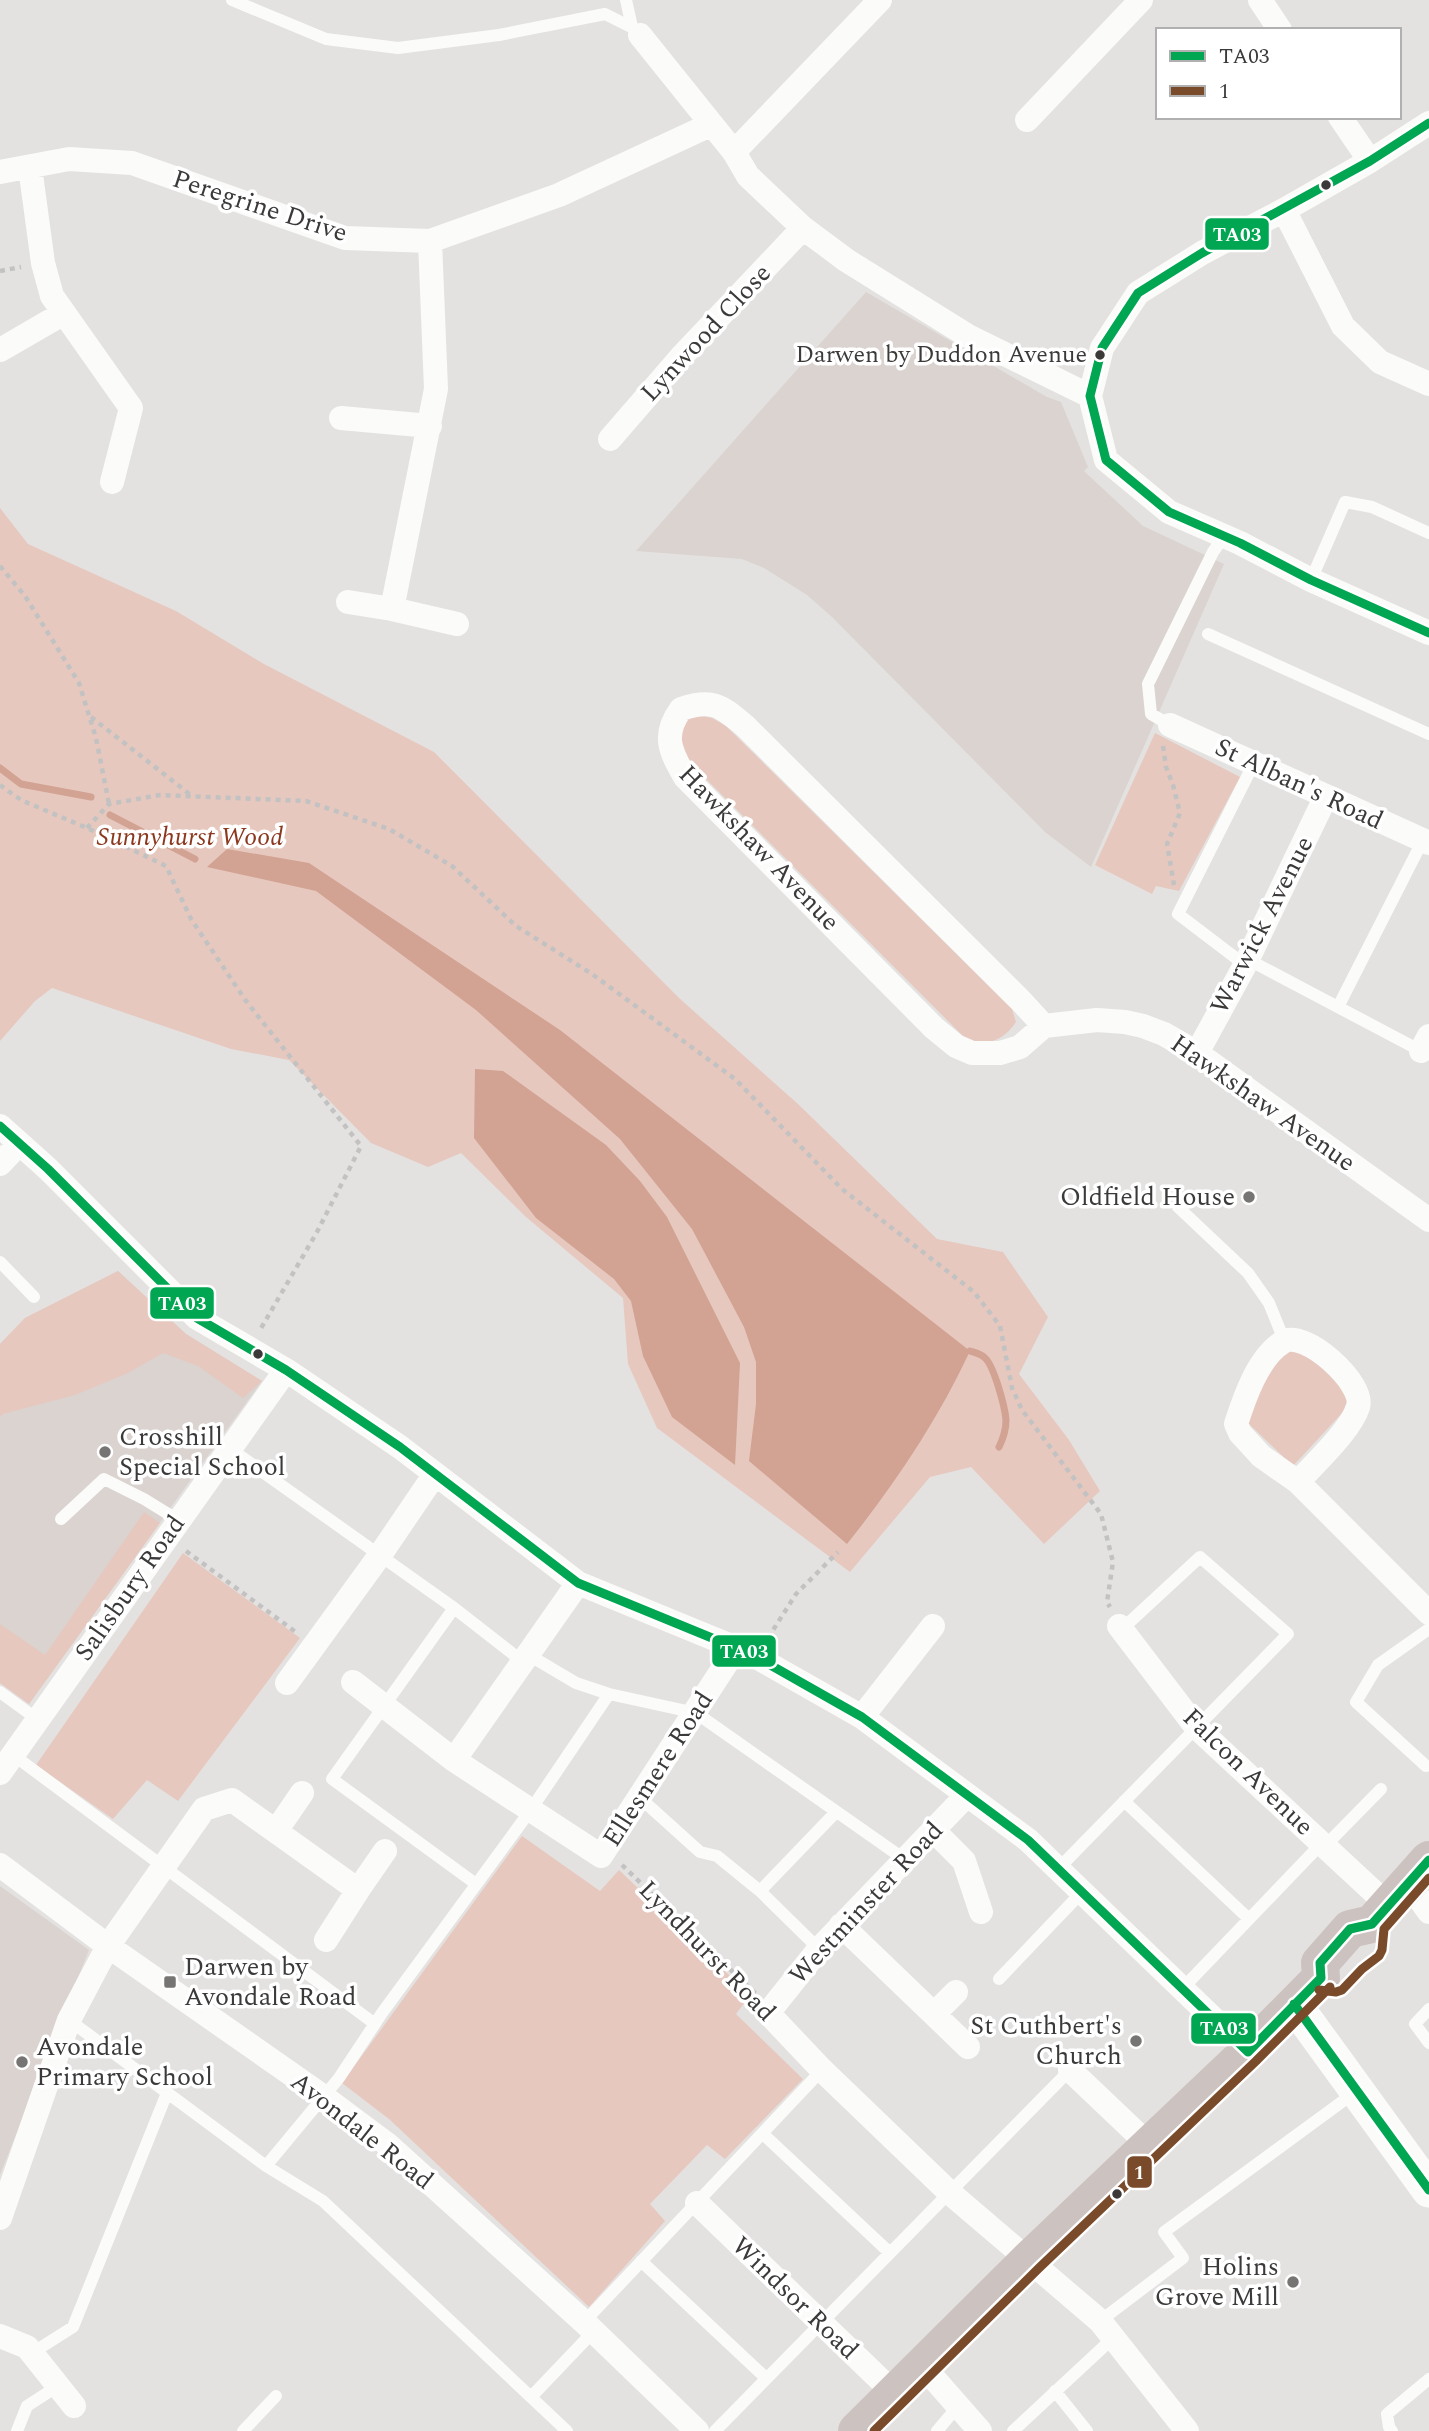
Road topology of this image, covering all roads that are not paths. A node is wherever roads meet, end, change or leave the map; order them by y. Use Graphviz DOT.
graph roads {
  1 [pos="232,0"];
  2 [pos="626,0"];
  3 [pos="880,0"];
  4 [pos="1141,0"];
  5 [pos="1265,2"];
  6 [pos="1279,28"];
  7 [pos="636,31"];
  8 [pos="1341,119"];
  9 [pos="1027,120"];
  10 [pos="1429,123"];
  11 [pos="710,125"];
  12 [pos="734,152"];
  13 [pos="1370,161"];
  14 [pos="30,167"];
  15 [pos="0,172"];
  16 [pos="1284,210"];
  17 [pos="803,228"];
  18 [pos="430,241"];
  19 [pos="64,313"];
  20 [pos="0,350"];
  21 [pos="1429,384"];
  22 [pos="1090,396"];
  23 [pos="341,418"];
  24 [pos="430,426"];
  25 [pos="610,439"];
  26 [pos="112,482"];
  27 [pos="1429,533"];
  28 [pos="1232,539"];
  29 [pos="1311,580"];
  30 [pos="348,603"];
  31 [pos="392,609"];
  32 [pos="457,624"];
  33 [pos="1429,633"];
  34 [pos="1208,634"];
  35 [pos="1170,725"];
  36 [pos="1429,734"];
  37 [pos="1254,763"];
  38 [pos="1326,796"];
  39 [pos="1426,842"];
  40 [pos="1246,962"];
  41 [pos="1338,1007"];
  42 [pos="1044,1026"];
  43 [pos="1426,1047"];
  44 [pos="1197,1053"];
  45 [pos="0,1125"];
  46 [pos="19,1144"];
  47 [pos="0,1164"];
  48 [pos="1178,1207"];
  49 [pos="1429,1220"];
  50 [pos="0,1262"];
  51 [pos="34,1297"];
  52 [pos="1284,1340"];
  53 [pos="286,1370"];
  54 [pos="229,1448"];
  55 [pos="435,1474"];
  56 [pos="1298,1482"];
  57 [pos="61,1519"];
  58 [pos="172,1529"];
  59 [pos="380,1555"];
  60 [pos="578,1583"];
  61 [pos="454,1608"];
  62 [pos="1429,1613"];
  63 [pos="933,1626"];
  64 [pos="1120,1628"];
  65 [pos="1429,1629"];
  66 [pos="748,1653"];
  67 [pos="524,1658"];
  68 [pos="353,1682"];
  69 [pos="287,1683"];
  70 [pos="0,1692"];
  71 [pos="609,1694"];
  72 [pos="385,1706"];
  73 [pos="696,1713"];
  74 [pos="862,1717"];
  75 [pos="37,1719"];
  76 [pos="1196,1727"];
  77 [pos="454,1760"];
  78 [pos="6,1764"];
  79 [pos="1426,1766"];
  80 [pos="1381,1789"];
  81 [pos="302,1793"];
  82 [pos="967,1795"];
  83 [pos="639,1797"];
  84 [pos="1124,1801"];
  85 [pos="530,1811"];
  86 [pos="836,1812"];
  87 [pos="933,1830"];
  88 [pos="276,1831"];
  89 [pos="1323,1845"];
  90 [pos="385,1851"];
  91 [pos="904,1859"];
  92 [pos="0,1865"];
  93 [pos="162,1867"];
  94 [pos="1058,1869"];
  95 [pos="476,1884"];
  96 [pos="358,1890"];
  97 [pos="760,1891"];
  98 [pos="1082,1892"];
  99 [pos="1406,1897"];
  100 [pos="981,1912"];
  101 [pos="1250,1919"];
  102 [pos="841,1925"];
  103 [pos="326,1940"];
  104 [pos="108,1946"];
  105 [pos="818,1949"];
  106 [pos="999,1979"];
  107 [pos="1182,1989"];
  108 [pos="956,1992"];
  109 [pos="1294,2004"];
  110 [pos="1429,2008"];
  111 [pos="768,2013"];
  112 [pos="934,2014"];
  113 [pos="69,2020"];
  114 [pos="375,2024"];
  115 [pos="1429,2043"];
  116 [pos="968,2047"];
  117 [pos="1248,2052"];
  118 [pos="822,2070"];
  119 [pos="1070,2070"];
  120 [pos="1357,2091"];
  121 [pos="167,2093"];
  122 [pos="324,2097"];
  123 [pos="763,2134"];
  124 [pos="1150,2146"];
  125 [pos="266,2166"];
  126 [pos="1429,2190"];
  127 [pos="950,2193"];
  128 [pos="697,2203"];
  129 [pos="0,2218"];
  130 [pos="890,2253"];
  131 [pos="1030,2259"];
  132 [pos="641,2261"];
  133 [pos="820,2323"];
  134 [pos="589,2327"];
  135 [pos="1107,2329"];
  136 [pos="0,2336"];
  137 [pos="32,2353"];
  138 [pos="922,2365"];
  139 [pos="766,2378"];
  140 [pos="1429,2379"];
  141 [pos="58,2386"];
  142 [pos="1055,2390"];
  143 [pos="894,2393"];
  144 [pos="276,2396"];
  145 [pos="531,2397"];
  146 [pos="74,2406"];
  147 [pos="958,2406"];
  148 [pos="17,2431"];
  149 [pos="243,2431"];
  150 [pos="567,2431"];
  151 [pos="696,2431"];
  152 [pos="715,2431"];
  153 [pos="857,2431"];
  154 [pos="937,2431"];
  155 [pos="980,2431"];
  156 [pos="1013,2431"];
  157 [pos="1087,2431"];
  158 [pos="1187,2431"];
  159 [pos="1392,2431"];
  1 -- 7 [label="lane"];
  2 -- 7 [label="lane"];
  3 -- 12 [label="street"];
  4 -- 9 [label="street"];
  5 -- 6 [label="street"];
  7 -- 11 [label="street"];
  8 -- 13 [label="street"];
  10 -- 13 [label="street"];
  11 -- 12 [label="street"];
  11 -- 18 [label="street, Peregrine Drive"];
  12 -- 17 [label="street"];
  13 -- 16 [label="street"];
  14 -- 15 [label="street, Peregrine Drive"];
  14 -- 18 [label="street, Peregrine Drive"];
  14 -- 19 [label="street"];
  16 -- 21 [label="street"];
  16 -- 22 [label="street"];
  17 -- 22 [label="street"];
  17 -- 25 [label="street, Lynwood Close"];
  18 -- 24 [label="street"];
  19 -- 20 [label="street"];
  19 -- 26 [label="street"];
  22 -- 28 [label="street"];
  23 -- 24 [label="street"];
  24 -- 31 [label="street"];
  27 -- 29 [label="lane"];
  28 -- 29 [label="street"];
  28 -- 35 [label="lane"];
  29 -- 33 [label="street"];
  30 -- 31 [label="street"];
  31 -- 32 [label="street"];
  34 -- 36 [label="lane"];
  35 -- 37 [label="street, St Alban's Road"];
  37 -- 38 [label="street, St Alban's Road"];
  37 -- 40 [label="lane"];
  38 -- 39 [label="street, St Alban's Road"];
  38 -- 40 [label="street, Warwick Avenue"];
  39 -- 41 [label="lane"];
  40 -- 41 [label="lane"];
  40 -- 44 [label="street, Warwick Avenue"];
  41 -- 43 [label="lane"];
  42 -- 42 [label="street, Hawkshaw Avenue"];
  42 -- 44 [label="street, Hawkshaw Avenue"];
  44 -- 49 [label="street, Hawkshaw Avenue"];
  45 -- 46 [label="street"];
  46 -- 47 [label="street"];
  46 -- 53 [label="street"];
  48 -- 52 [label="lane"];
  50 -- 51 [label="lane"];
  52 -- 56 [label="street"];
  52 -- 56 [label="street"];
  53 -- 54 [label="street, Salisbury Road"];
  53 -- 55 [label="street"];
  54 -- 58 [label="street, Salisbury Road"];
  54 -- 59 [label="lane"];
  55 -- 59 [label="street"];
  55 -- 60 [label="street"];
  56 -- 62 [label="street"];
  57 -- 58 [label="lane"];
  58 -- 75 [label="street, Salisbury Road"];
  59 -- 61 [label="lane"];
  59 -- 69 [label="street"];
  60 -- 66 [label="street"];
  60 -- 67 [label="street"];
  61 -- 67 [label="lane"];
  61 -- 72 [label="lane"];
  63 -- 74 [label="street"];
  64 -- 76 [label="street, Falcon Avenue"];
  64 -- 76 [label="lane"];
  65 -- 79 [label="lane"];
  66 -- 73 [label="street, Ellesmere Road"];
  66 -- 74 [label="street"];
  67 -- 71 [label="lane"];
  67 -- 77 [label="street"];
  68 -- 72 [label="street"];
  70 -- 75 [label="lane"];
  71 -- 73 [label="lane"];
  71 -- 85 [label="lane"];
  72 -- 77 [label="street"];
  72 -- 95 [label="lane"];
  73 -- 83 [label="street, Ellesmere Road"];
  73 -- 86 [label="lane"];
  74 -- 82 [label="street"];
  75 -- 78 [label="street, Salisbury Road"];
  76 -- 84 [label="lane"];
  76 -- 89 [label="street, Falcon Avenue"];
  77 -- 85 [label="street"];
  78 -- 93 [label="lane"];
  80 -- 89 [label="lane"];
  81 -- 88 [label="street"];
  82 -- 87 [label="street, Westminster Road"];
  82 -- 94 [label="street"];
  83 -- 85 [label="street, Ellesmere Road"];
  83 -- 97 [label="lane"];
  84 -- 94 [label="lane"];
  84 -- 101 [label="lane"];
  85 -- 95 [label="lane"];
  86 -- 91 [label="lane"];
  86 -- 97 [label="lane"];
  87 -- 91 [label="street, Westminster Road"];
  87 -- 100 [label="street"];
  88 -- 93 [label="street"];
  88 -- 96 [label="street"];
  89 -- 99 [label="street, Falcon Avenue"];
  89 -- 101 [label="lane"];
  90 -- 96 [label="street"];
  91 -- 102 [label="street, Westminster Road"];
  92 -- 104 [label="street, Avondale Road"];
  93 -- 104 [label="street"];
  93 -- 114 [label="lane"];
  94 -- 98 [label="street"];
  95 -- 114 [label="lane"];
  96 -- 103 [label="street"];
  97 -- 105 [label="lane"];
  98 -- 106 [label="lane"];
  98 -- 107 [label="street"];
  99 -- 109 [label="highway"];
  101 -- 107 [label="lane"];
  102 -- 105 [label="street, Westminster Road"];
  102 -- 112 [label="street"];
  104 -- 113 [label="street"];
  104 -- 122 [label="street, Avondale Road"];
  105 -- 111 [label="street, Westminster Road"];
  107 -- 117 [label="street"];
  108 -- 112 [label="street"];
  109 -- 117 [label="highway"];
  109 -- 120 [label="street"];
  110 -- 115 [label="lane"];
  111 -- 118 [label="street, Lyndhurst Road"];
  112 -- 116 [label="street"];
  113 -- 121 [label="lane"];
  113 -- 129 [label="street"];
  114 -- 122 [label="lane"];
  117 -- 124 [label="highway"];
  118 -- 123 [label="lane"];
  118 -- 127 [label="street, Lyndhurst Road"];
  119 -- 124 [label="street"];
  119 -- 127 [label="lane"];
  120 -- 126 [label="street"];
  120 -- 135 [label="lane"];
  121 -- 125 [label="lane"];
  121 -- 137 [label="lane"];
  122 -- 125 [label="lane"];
  122 -- 134 [label="street, Avondale Road"];
  123 -- 128 [label="lane"];
  123 -- 130 [label="lane"];
  124 -- 131 [label="highway"];
  125 -- 145 [label="lane"];
  127 -- 130 [label="lane"];
  127 -- 131 [label="street, Lyndhurst Road"];
  128 -- 132 [label="lane"];
  128 -- 133 [label="street, Windsor Road"];
  130 -- 133 [label="lane"];
  131 -- 135 [label="street, Lyndhurst Road"];
  131 -- 138 [label="highway"];
  132 -- 134 [label="lane"];
  132 -- 139 [label="lane"];
  133 -- 139 [label="lane"];
  133 -- 143 [label="street, Windsor Road"];
  134 -- 145 [label="lane"];
  134 -- 151 [label="street, Avondale Road"];
  135 -- 142 [label="lane"];
  135 -- 158 [label="street, Lyndhurst Road"];
  136 -- 137 [label="street"];
  137 -- 141 [label="street"];
  138 -- 143 [label="highway"];
  138 -- 147 [label="street"];
  139 -- 152 [label="lane"];
  140 -- 159 [label="lane"];
  141 -- 146 [label="street"];
  141 -- 148 [label="lane"];
  142 -- 156 [label="lane"];
  142 -- 157 [label="lane"];
  143 -- 153 [label="highway"];
  144 -- 149 [label="lane"];
  145 -- 150 [label="lane"];
  147 -- 154 [label="lane"];
  147 -- 155 [label="street"];
}
